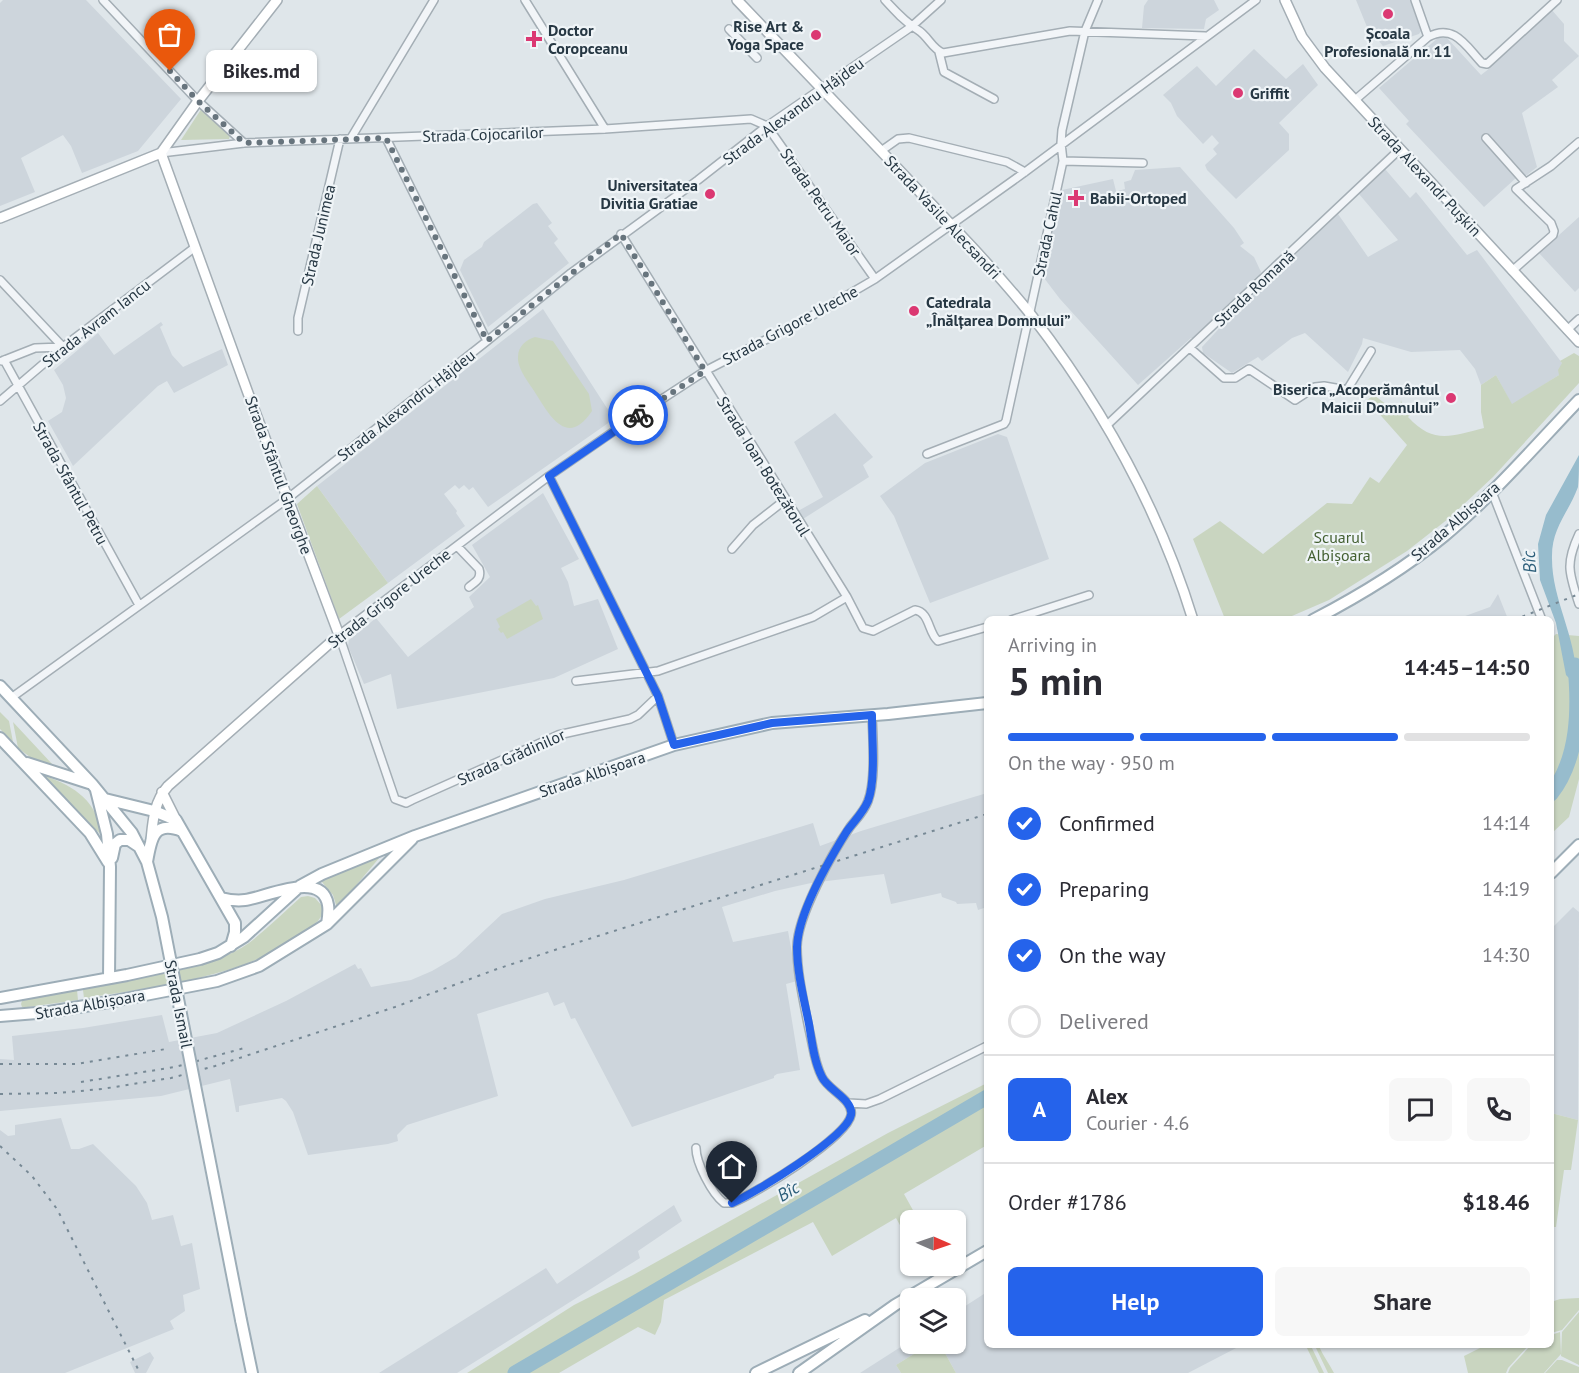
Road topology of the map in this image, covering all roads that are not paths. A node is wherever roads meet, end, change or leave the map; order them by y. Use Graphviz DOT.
graph roads {
  1 [pos="103,0"];
  2 [pos="277,0"];
  3 [pos="434,0"];
  4 [pos="525,0"];
  5 [pos="737,0"];
  6 [pos="885,0"];
  7 [pos="941,0"];
  8 [pos="1098,0"];
  9 [pos="1256,0"];
  10 [pos="1285,0"];
  11 [pos="1415,0"];
  12 [pos="1557,0"];
  13 [pos="911,27"];
  14 [pos="729,29"];
  15 [pos="1085,31"];
  16 [pos="1205,36"];
  17 [pos="1428,37"];
  18 [pos="939,52"];
  19 [pos="757,58"];
  20 [pos="821,88"];
  21 [pos="994,99"];
  22 [pos="1355,100"];
  23 [pos="198,101"];
  24 [pos="767,126"];
  25 [pos="605,129"];
  26 [pos="351,138"];
  27 [pos="386,138"];
  28 [pos="1486,138"];
  29 [pos="340,139"];
  30 [pos="1579,142"];
  31 [pos="244,143"];
  32 [pos="1061,144"];
  33 [pos="1400,149"];
  34 [pos="881,151"];
  35 [pos="161,153"];
  36 [pos="1063,161"];
  37 [pos="1143,163"];
  38 [pos="1025,172"];
  39 [pos="1526,183"];
  40 [pos="0,218"];
  41 [pos="950,224"];
  42 [pos="621,234"];
  43 [pos="194,248"];
  44 [pos="1512,271"];
  45 [pos="875,279"];
  46 [pos="0,280"];
  47 [pos="1030,314"];
  48 [pos="1579,319"];
  49 [pos="1567,330"];
  50 [pos="298,331"];
  51 [pos="487,341"];
  52 [pos="1579,342"];
  53 [pos="63,346"];
  54 [pos="1190,348"];
  55 [pos="1371,351"];
  56 [pos="2,361"];
  57 [pos="705,371"];
  58 [pos="17,386"];
  59 [pos="1579,400"];
  60 [pos="0,401"];
  61 [pos="1107,426"];
  62 [pos="927,454"];
  63 [pos="549,476"];
  64 [pos="1492,492"];
  65 [pos="287,499"];
  66 [pos="785,500"];
  67 [pos="1579,534"];
  68 [pos="457,546"];
  69 [pos="732,549"];
  70 [pos="469,587"];
  71 [pos="1089,595"];
  72 [pos="847,597"];
  73 [pos="1579,604"];
  74 [pos="139,605"];
  75 [pos="1023,616"];
  76 [pos="1192,616"];
  77 [pos="1320,616"];
  78 [pos="1540,616"];
  79 [pos="984,628"];
  80 [pos="339,635"];
  81 [pos="646,672"];
  82 [pos="576,681"];
  83 [pos="0,686"];
  84 [pos="658,696"];
  85 [pos="11,698"];
  86 [pos="984,703"];
  87 [pos="872,715"];
  88 [pos="0,738"];
  89 [pos="674,745"];
  90 [pos="24,762"];
  91 [pos="94,787"];
  92 [pos="162,792"];
  93 [pos="105,799"];
  94 [pos="395,799"];
  95 [pos="154,811"];
  96 [pos="176,820"];
  97 [pos="182,831"];
  98 [pos="416,836"];
  99 [pos="151,840"];
  100 [pos="1579,845"];
  101 [pos="140,847"];
  102 [pos="147,862"];
  103 [pos="110,867"];
  104 [pos="1554,870"];
  105 [pos="300,886"];
  106 [pos="222,898"];
  107 [pos="327,924"];
  108 [pos="231,946"];
  109 [pos="109,978"];
  110 [pos="19,994"];
  111 [pos="0,998"];
  112 [pos="24,1015"];
  113 [pos="0,1016"];
  114 [pos="984,1047"];
  115 [pos="849,1103"];
  116 [pos="696,1148"];
  117 [pos="984,1253"];
  118 [pos="895,1305"];
  119 [pos="252,1373"];
  120 [pos="756,1373"];
  121 [pos="799,1373"];
  1 -- 23 [label="street"];
  2 -- 23 [label="main road"];
  3 -- 26 [label="street"];
  4 -- 25 [label="street"];
  5 -- 20 [label="main road, Strada Vasile Alecsandri"];
  6 -- 13 [label="street"];
  7 -- 13 [label="street, Strada Alexandru Hâjdeu"];
  8 -- 15 [label="street, Strada Cahul"];
  9 -- 16 [label="street, Strada Grigore Ureche"];
  10 -- 22 [label="main road, Strada Alexandr Pușkin"];
  11 -- 17 [label="street"];
  12 -- 17 [label="street"];
  13 -- 18 [label="street"];
  13 -- 20 [label="street, Strada Alexandru Hâjdeu"];
  14 -- 19 [label="street"];
  15 -- 16 [label="street"];
  15 -- 18 [label="street"];
  15 -- 32 [label="street, Strada Cahul"];
  16 -- 32 [label="street, Strada Grigore Ureche"];
  17 -- 22 [label="street"];
  18 -- 21 [label="street"];
  20 -- 24 [label="street, Strada Alexandru Hâjdeu"];
  20 -- 34 [label="main road, Strada Vasile Alecsandri"];
  22 -- 33 [label="main road, Strada Alexandr Pușkin"];
  23 -- 31 [label="street"];
  23 -- 35 [label="main road"];
  24 -- 25 [label="street, Strada Cojocarilor"];
  24 -- 42 [label="street, Strada Alexandru Hâjdeu"];
  24 -- 45 [label="street, Strada Petru Maior"];
  25 -- 27 [label="street, Strada Cojocarilor"];
  26 -- 27 [label="street, Strada Cojocarilor"];
  26 -- 29 [label="street, Strada Cojocarilor"];
  27 -- 51 [label="street"];
  28 -- 39 [label="street"];
  29 -- 31 [label="street, Strada Cojocarilor"];
  29 -- 50 [label="street, Strada Junimea"];
  30 -- 39 [label="street"];
  31 -- 35 [label="street, Strada Cojocarilor"];
  32 -- 36 [label="street, Strada Cahul"];
  32 -- 38 [label="street, Strada Grigore Ureche"];
  33 -- 44 [label="main road, Strada Alexandr Pușkin"];
  33 -- 54 [label="street, Strada Romană"];
  34 -- 38 [label="street"];
  34 -- 41 [label="main road, Strada Vasile Alecsandri"];
  35 -- 40 [label="main road"];
  35 -- 43 [label="main road, Strada Sfântul Gheorghe"];
  36 -- 37 [label="street"];
  36 -- 47 [label="street, Strada Cahul"];
  38 -- 41 [label="street, Strada Grigore Ureche"];
  39 -- 44 [label="street"];
  41 -- 45 [label="street, Strada Grigore Ureche"];
  41 -- 47 [label="main road, Strada Vasile Alecsandri"];
  42 -- 51 [label="street, Strada Alexandru Hâjdeu"];
  42 -- 57 [label="street, Strada Ioan Botezătorul"];
  43 -- 53 [label="street, Strada Avram Iancu"];
  43 -- 65 [label="main road, Strada Sfântul Gheorghe"];
  44 -- 49 [label="main road, Strada Alexandr Pușkin"];
  45 -- 57 [label="street, Strada Grigore Ureche"];
  46 -- 53 [label="street"];
  47 -- 61 [label="main road, Strada Vasile Alecsandri"];
  47 -- 62 [label="street, Strada Cahul"];
  48 -- 49 [label="street"];
  49 -- 52 [label="main road, Strada Alexandr Pușkin"];
  51 -- 65 [label="street, Strada Alexandru Hâjdeu"];
  53 -- 56 [label="street"];
  53 -- 58 [label="street, Strada Avram Iancu"];
  54 -- 55 [label="street"];
  54 -- 61 [label="street, Strada Romană"];
  56 -- 58 [label="street, Strada Sfântul Petru"];
  57 -- 63 [label="street, Strada Grigore Ureche"];
  57 -- 66 [label="street, Strada Ioan Botezătorul"];
  58 -- 60 [label="street, Strada Avram Iancu"];
  58 -- 74 [label="street, Strada Sfântul Petru"];
  59 -- 64 [label="main road, Strada Albișoara"];
  61 -- 76 [label="main road, Strada Vasile Alecsandri"];
  63 -- 68 [label="street, Strada Grigore Ureche"];
  63 -- 81 [label="street"];
  64 -- 77 [label="main road, Strada Albișoara"];
  64 -- 78 [label="street"];
  65 -- 74 [label="street, Strada Alexandru Hâjdeu"];
  65 -- 80 [label="main road, Strada Sfântul Gheorghe"];
  66 -- 69 [label="street"];
  66 -- 72 [label="street, Strada Ioan Botezătorul"];
  67 -- 73 [label="street"];
  68 -- 70 [label="street"];
  68 -- 80 [label="street, Strada Grigore Ureche"];
  71 -- 75 [label="street"];
  72 -- 79 [label="street, Strada Ioan Botezătorul"];
  72 -- 81 [label="street"];
  74 -- 85 [label="street, Strada Alexandru Hâjdeu"];
  80 -- 92 [label="main road, Strada Grigore Ureche"];
  80 -- 94 [label="street, Strada Sfântul Gheorghe"];
  81 -- 82 [label="street"];
  81 -- 84 [label="street"];
  83 -- 85 [label="main road, Strada Ismail"];
  84 -- 89 [label="street"];
  84 -- 94 [label="street, Strada Grădinilor"];
  85 -- 91 [label="main road, Strada Ismail"];
  86 -- 87 [label="main road, Strada Albișoara"];
  87 -- 89 [label="main road, Strada Albișoara"];
  87 -- 115 [label="street"];
  88 -- 90 [label="main road"];
  89 -- 98 [label="main road, Strada Albișoara"];
  90 -- 91 [label="main road"];
  90 -- 103 [label="main road"];
  91 -- 93 [label="main road, Strada Ismail"];
  91 -- 103 [label="main road"];
  92 -- 95 [label="main road, Strada Grigore Ureche"];
  92 -- 96 [label="main road"];
  93 -- 95 [label="main road"];
  93 -- 101 [label="main road, Strada Ismail"];
  95 -- 96 [label="main road"];
  95 -- 99 [label="main road, Strada Grigore Ureche"];
  96 -- 97 [label="main road"];
  97 -- 99 [label="main road"];
  97 -- 106 [label="main road"];
  98 -- 105 [label="main road, Strada Albișoara"];
  98 -- 107 [label="main road, Strada Albișoara"];
  99 -- 102 [label="main road"];
  100 -- 104 [label="main road"];
  101 -- 102 [label="main road, Strada Ismail"];
  101 -- 103 [label="main road"];
  102 -- 119 [label="main road, Strada Ismail, bridge"];
  103 -- 109 [label="main road"];
  105 -- 106 [label="main road"];
  105 -- 107 [label="main road"];
  105 -- 108 [label="main road, Strada Albișoara"];
  106 -- 108 [label="main road"];
  107 -- 112 [label="main road, Strada Albișoara"];
  108 -- 109 [label="main road, Strada Albișoara"];
  109 -- 110 [label="main road, Strada Albișoara"];
  110 -- 111 [label="main road, Strada Albișoara"];
  110 -- 112 [label="main road"];
  112 -- 113 [label="main road, Strada Albișoara"];
  114 -- 115 [label="street"];
  115 -- 116 [label="street"];
  117 -- 118 [label="main road"];
  118 -- 120 [label="main road"];
  118 -- 121 [label="main road"];
}
